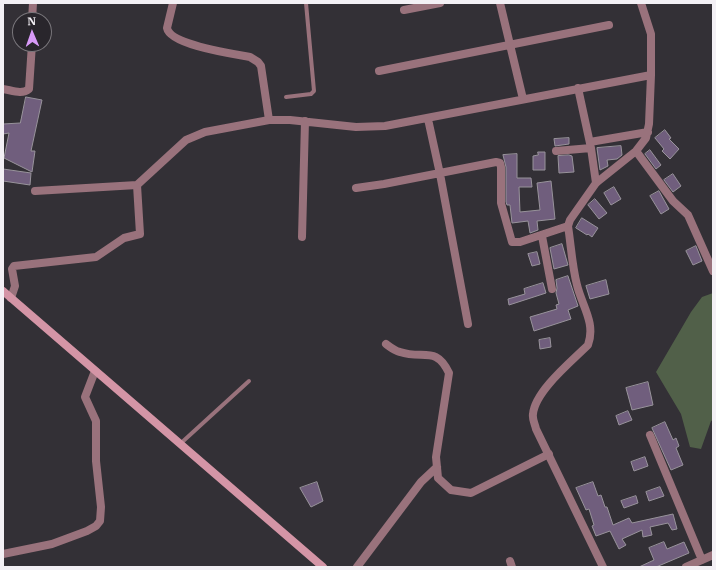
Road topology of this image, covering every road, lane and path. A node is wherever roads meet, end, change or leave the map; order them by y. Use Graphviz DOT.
graph roads {
  1 [pos="173,3"];
  2 [pos="306,3"];
  3 [pos="440,3"];
  4 [pos="500,3"];
  5 [pos="641,3"];
  6 [pos="404,10"];
  7 [pos="609,26"];
  8 [pos="511,46"];
  9 [pos="31,52"];
  10 [pos="379,71"];
  11 [pos="651,75"];
  12 [pos="578,88"];
  13 [pos="3,89"];
  14 [pos="286,97"];
  15 [pos="523,99"];
  16 [pos="428,119"];
  17 [pos="269,120"];
  18 [pos="305,121"];
  19 [pos="648,132"];
  20 [pos="591,145"];
  21 [pos="556,151"];
  22 [pos="636,151"];
  23 [pos="440,174"];
  24 [pos="596,183"];
  25 [pos="137,185"];
  26 [pos="356,188"];
  27 [pos="35,191"];
  28 [pos="568,226"];
  29 [pos="542,236"];
  30 [pos="302,237"];
  31 [pos="713,271"];
  32 [pos="552,289"];
  33 [pos="3,291"];
  34 [pos="11,298"];
  35 [pos="468,324"];
  36 [pos="386,344"];
  37 [pos="95,371"];
  38 [pos="249,381"];
  39 [pos="650,435"];
  40 [pos="180,444"];
  41 [pos="548,454"];
  42 [pos="437,467"];
  43 [pos="3,554"];
  44 [pos="713,555"];
  45 [pos="702,560"];
  46 [pos="322,567"];
  47 [pos="357,567"];
  48 [pos="603,567"];
  49 [pos="686,567"];
  1 -- 17 [label="street"];
  2 -- 14 [label="lane"];
  3 -- 6 [label="street"];
  4 -- 8 [label="street"];
  5 -- 11 [label="street"];
  7 -- 8 [label="street"];
  8 -- 10 [label="street"];
  8 -- 15 [label="street"];
  9 -- 13 [label="street"];
  11 -- 12 [label="street"];
  11 -- 19 [label="street"];
  12 -- 15 [label="street"];
  12 -- 20 [label="street"];
  15 -- 16 [label="street"];
  16 -- 18 [label="street"];
  16 -- 23 [label="street"];
  17 -- 18 [label="street"];
  17 -- 25 [label="street"];
  18 -- 30 [label="street"];
  19 -- 20 [label="street"];
  19 -- 22 [label="street"];
  20 -- 21 [label="street"];
  20 -- 24 [label="street"];
  22 -- 24 [label="street"];
  22 -- 31 [label="street"];
  23 -- 26 [label="street"];
  23 -- 29 [label="street"];
  23 -- 35 [label="street"];
  24 -- 28 [label="street"];
  25 -- 27 [label="street"];
  25 -- 34 [label="street"];
  28 -- 29 [label="street"];
  28 -- 41 [label="street"];
  29 -- 32 [label="street"];
  33 -- 34 [label="street"];
  34 -- 37 [label="street"];
  36 -- 42 [label="street"];
  37 -- 40 [label="street"];
  37 -- 43 [label="street"];
  38 -- 40 [label="lane"];
  39 -- 45 [label="street"];
  40 -- 46 [label="street"];
  41 -- 42 [label="street"];
  41 -- 48 [label="street"];
  42 -- 47 [label="street"];
  44 -- 45 [label="street"];
  45 -- 49 [label="street"];
}
